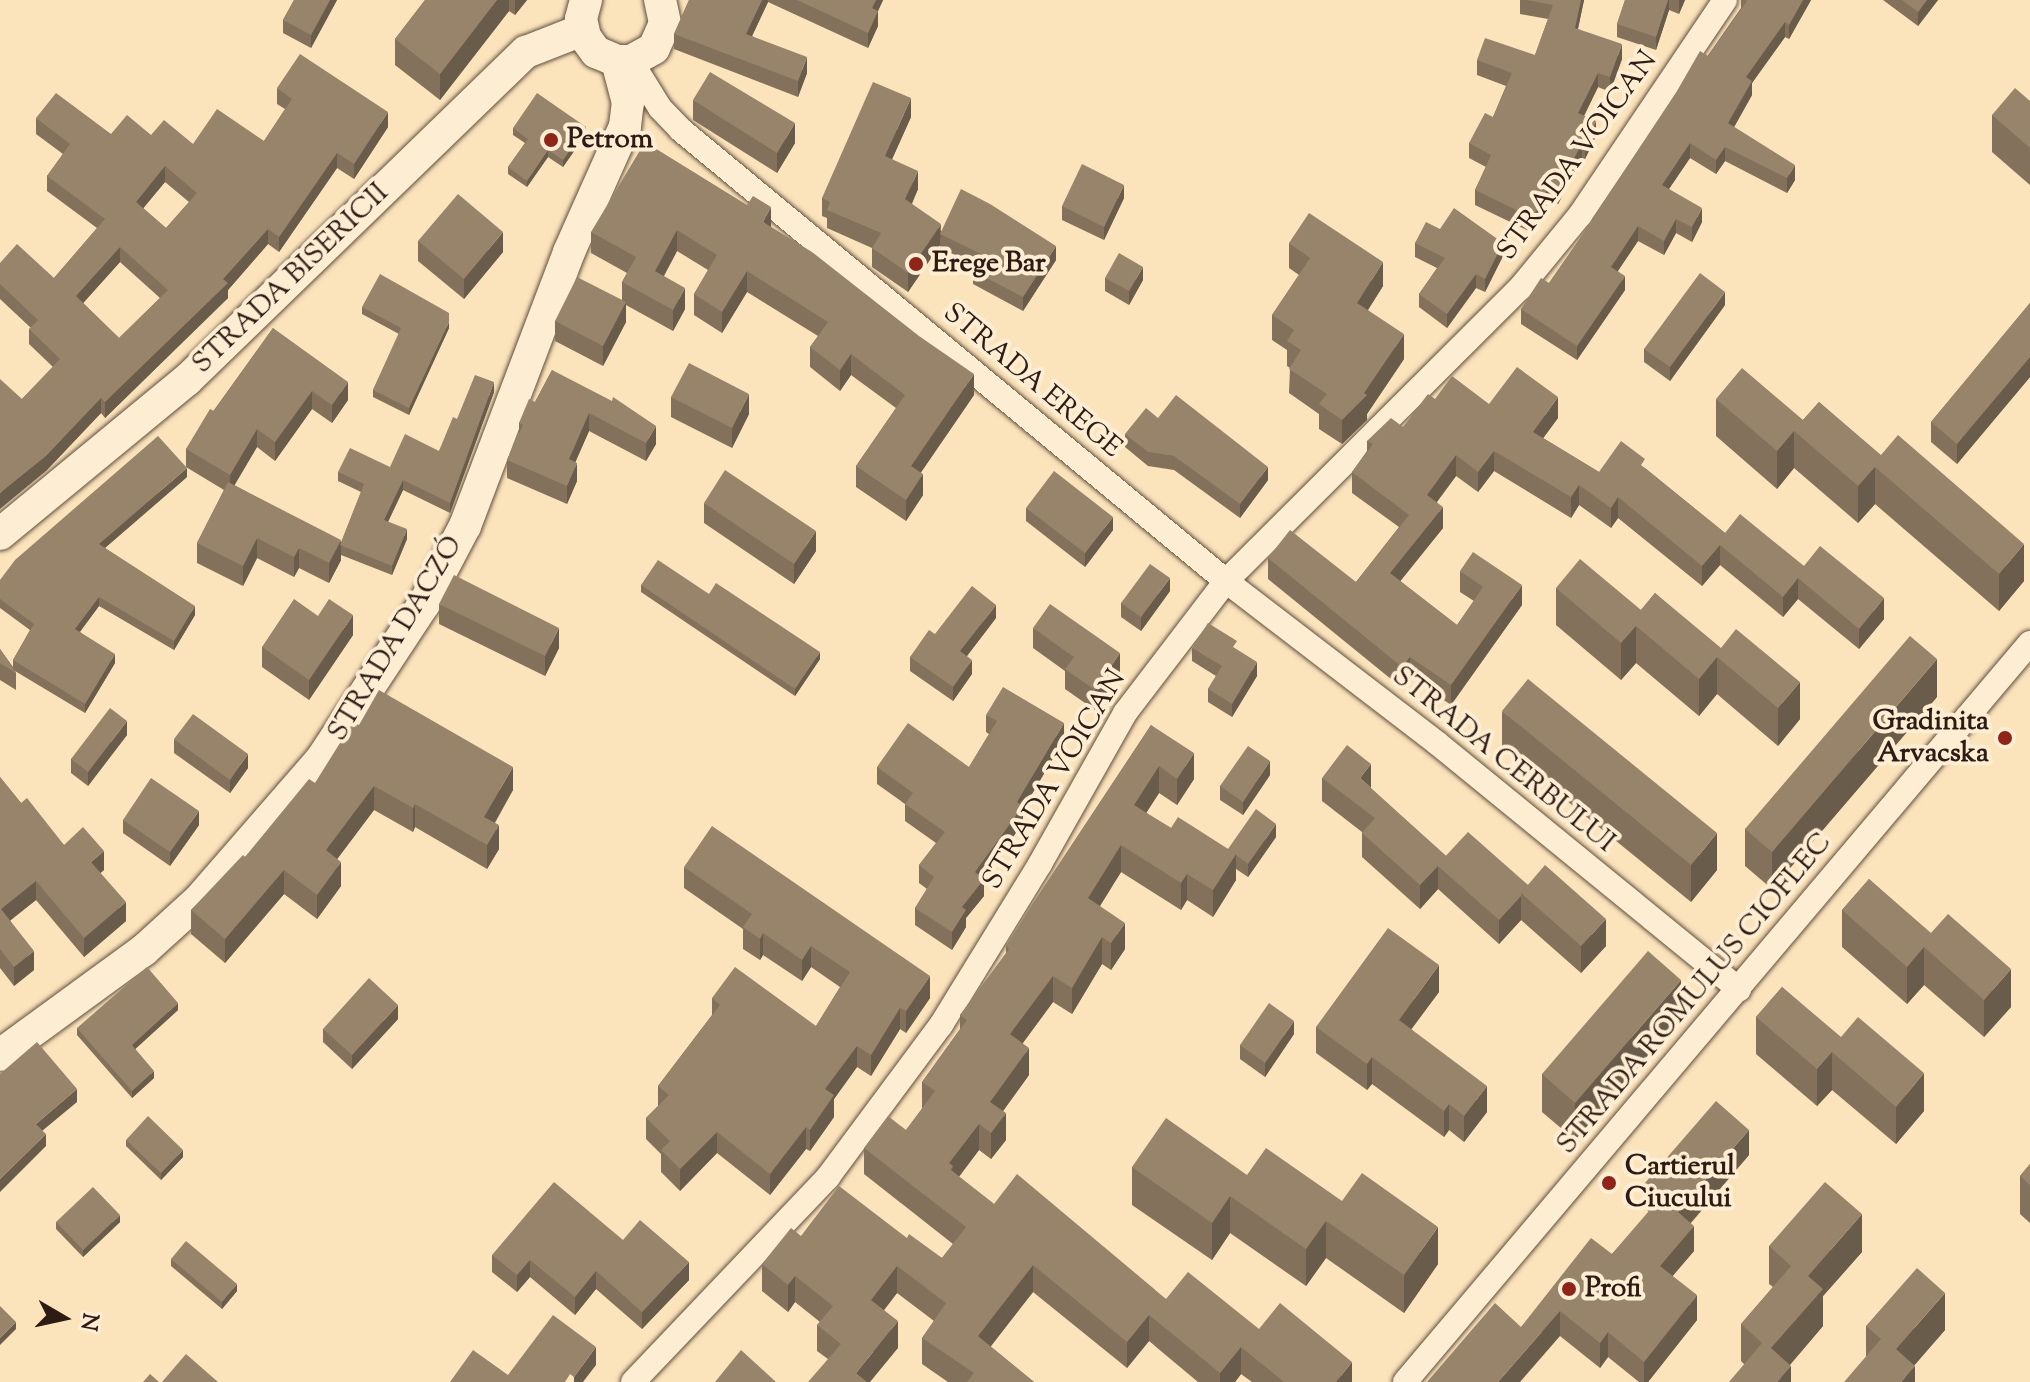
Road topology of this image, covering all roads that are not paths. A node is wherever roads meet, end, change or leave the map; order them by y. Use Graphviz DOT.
graph roads {
  1 [pos="660,0"];
  2 [pos="1725,0"];
  3 [pos="584,15"];
  4 [pos="624,61"];
  5 [pos="0,534"];
  6 [pos="1226,581"];
  7 [pos="2030,643"];
  8 [pos="1739,989"];
  9 [pos="0,1055"];
  10 [pos="633,1382"];
  11 [pos="1405,1382"];
  1 -- 4 [label="street"];
  2 -- 6 [label="street, STRADA VOICAN"];
  3 -- 4 [label="street"];
  3 -- 5 [label="street, STRADA BISERICII"];
  4 -- 6 [label="street, STRADA EREGE"];
  4 -- 9 [label="street, STRADA DACZÓ"];
  6 -- 8 [label="street, STRADA CERBULUI"];
  6 -- 10 [label="street, STRADA VOICAN"];
  7 -- 8 [label="street, STRADA ROMULUS CIOFLEC"];
  8 -- 11 [label="street, STRADA ROMULUS CIOFLEC"];
}
